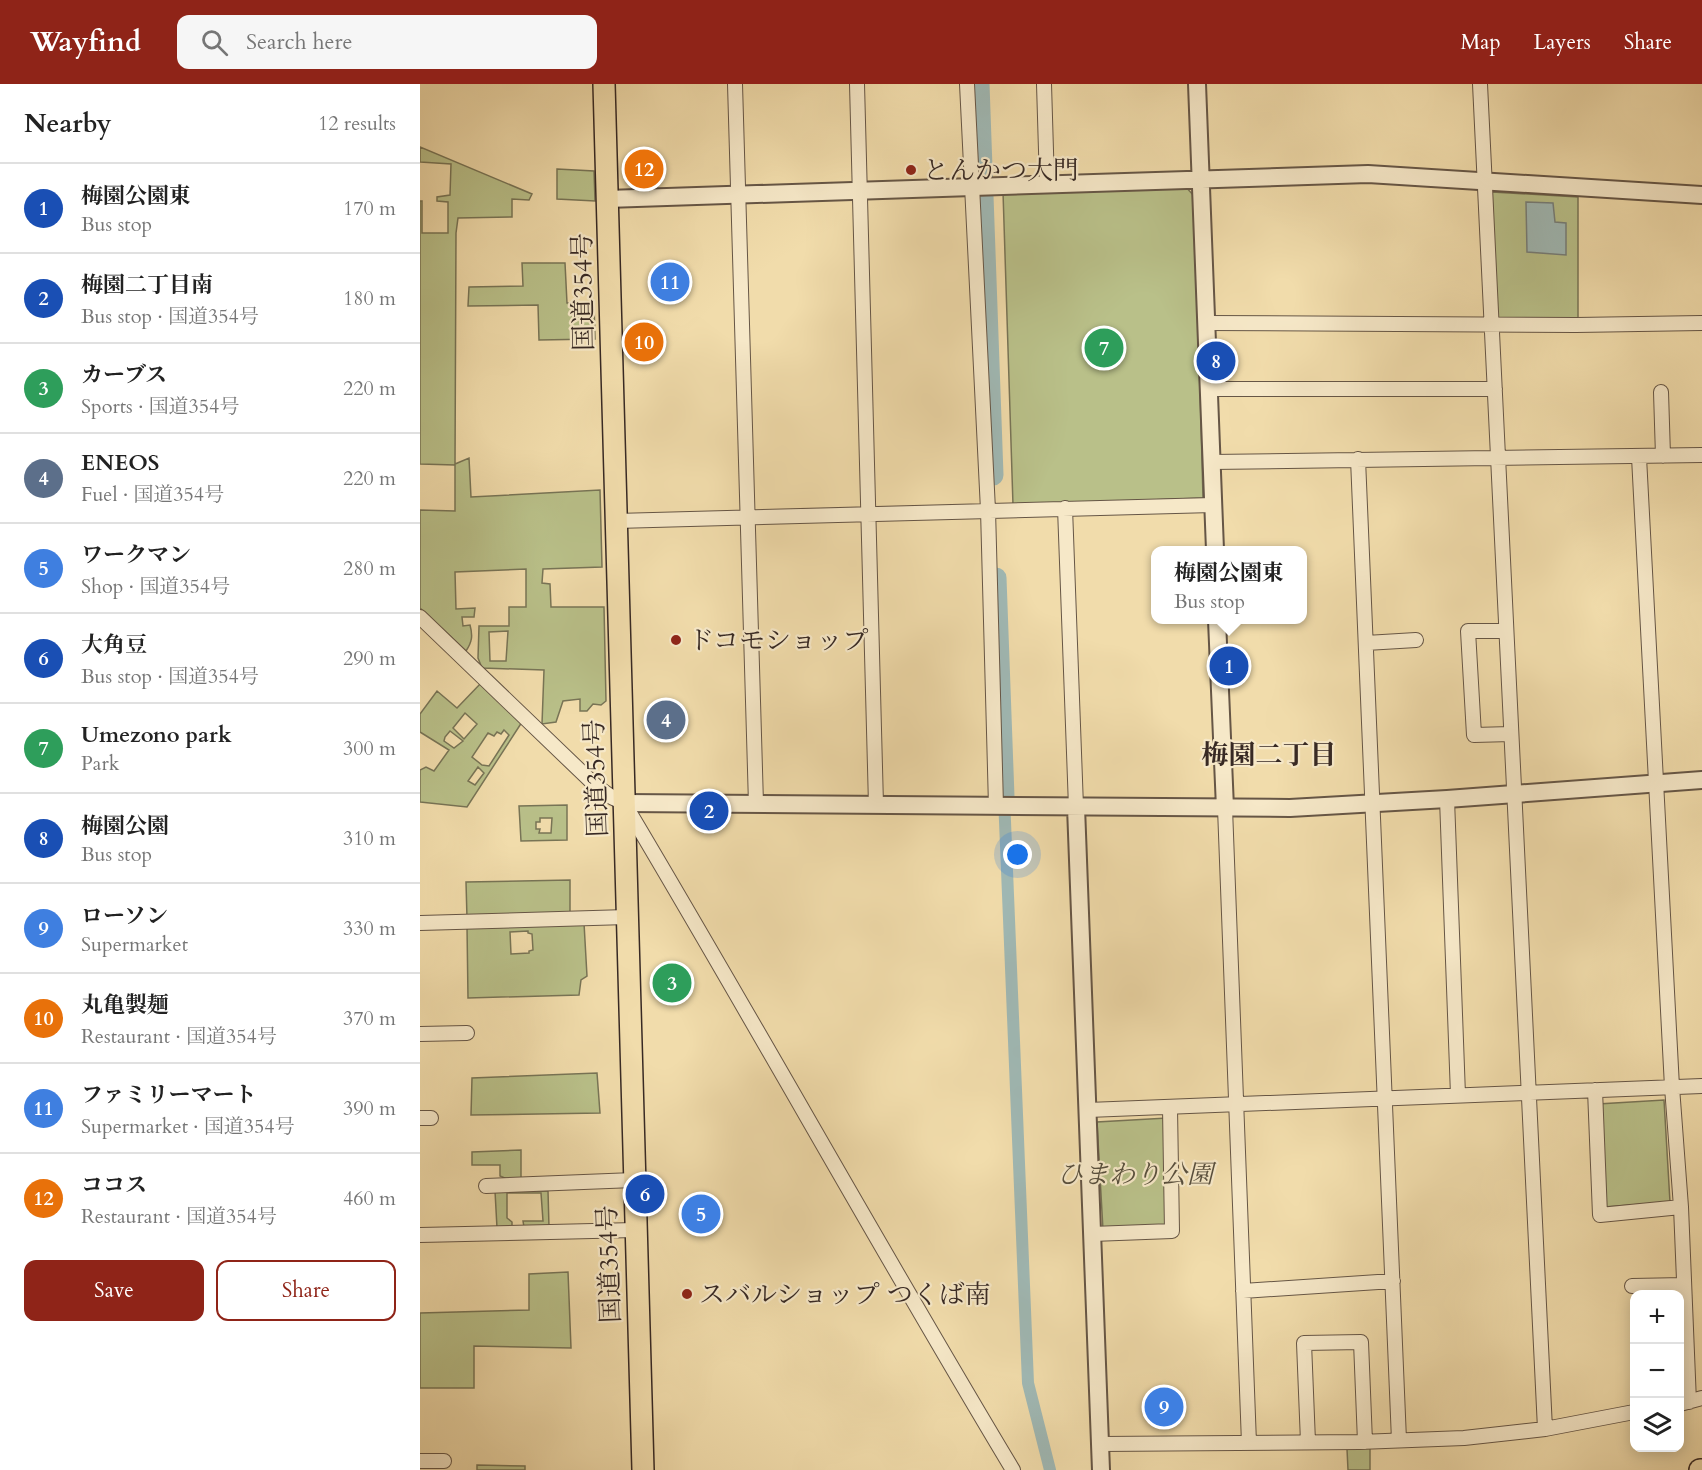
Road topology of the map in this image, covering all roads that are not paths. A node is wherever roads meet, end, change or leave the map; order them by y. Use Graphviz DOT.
graph roads {
  1 [pos="604,84"];
  2 [pos="735,84"];
  3 [pos="857,84"];
  4 [pos="967,84"];
  5 [pos="1044,84"];
  6 [pos="1197,84"];
  7 [pos="1480,84"];
  8 [pos="1201,179"];
  9 [pos="1484,181"];
  10 [pos="1047,184"];
  11 [pos="972,187"];
  12 [pos="860,191"];
  13 [pos="738,195"];
  14 [pos="1702,195"];
  15 [pos="607,199"];
  16 [pos="1206,323"];
  17 [pos="1491,323"];
  18 [pos="1702,323"];
  19 [pos="1209,389"];
  20 [pos="1495,389"];
  21 [pos="1661,392"];
  22 [pos="1702,455"];
  23 [pos="1663,456"];
  24 [pos="1638,457"];
  25 [pos="1498,458"];
  26 [pos="1358,459"];
  27 [pos="1211,462"];
  28 [pos="1213,505"];
  29 [pos="1065,508"];
  30 [pos="989,510"];
  31 [pos="868,513"];
  32 [pos="747,518"];
  33 [pos="616,521"];
  34 [pos="1215,546"];
  35 [pos="420,617"];
  36 [pos="1217,624"];
  37 [pos="1506,631"];
  38 [pos="1416,640"];
  39 [pos="1366,643"];
  40 [pos="1511,734"];
  41 [pos="1702,780"];
  42 [pos="1655,783"];
  43 [pos="1514,793"];
  44 [pos="1447,799"];
  45 [pos="624,803"];
  46 [pos="1373,803"];
  47 [pos="756,804"];
  48 [pos="876,805"];
  49 [pos="1002,806"];
  50 [pos="1076,807"];
  51 [pos="1225,808"];
  52 [pos="627,917"];
  53 [pos="420,923"];
  54 [pos="467,1033"];
  55 [pos="420,1034"];
  56 [pos="1702,1086"];
  57 [pos="1672,1087"];
  58 [pos="1595,1090"];
  59 [pos="1528,1092"];
  60 [pos="1458,1095"];
  61 [pos="1385,1098"];
  62 [pos="1237,1104"];
  63 [pos="1170,1108"];
  64 [pos="1088,1110"];
  65 [pos="634,1180"];
  66 [pos="486,1186"];
  67 [pos="1681,1207"];
  68 [pos="635,1230"];
  69 [pos="1092,1234"];
  70 [pos="420,1235"];
  71 [pos="1393,1281"];
  72 [pos="1684,1285"];
  73 [pos="1632,1286"];
  74 [pos="1243,1291"];
  75 [pos="1690,1401"];
  76 [pos="1630,1413"];
  77 [pos="1545,1429"];
  78 [pos="1399,1440"];
  79 [pos="1308,1442"];
  80 [pos="1365,1442"];
  81 [pos="1249,1443"];
  82 [pos="1100,1444"];
  83 [pos="420,1461"];
  84 [pos="444,1461"];
  85 [pos="643,1470"];
  86 [pos="1013,1470"];
  87 [pos="1101,1470"];
  1 -- 15 [label="highway, 国道354号"];
  2 -- 13 [label="street"];
  3 -- 12 [label="street"];
  4 -- 11 [label="street"];
  5 -- 10 [label="street"];
  6 -- 8 [label="street"];
  7 -- 9 [label="street"];
  8 -- 9 [label="street"];
  8 -- 10 [label="street"];
  8 -- 16 [label="street"];
  9 -- 14 [label="street"];
  9 -- 17 [label="street"];
  10 -- 11 [label="street"];
  11 -- 12 [label="street"];
  11 -- 30 [label="street"];
  12 -- 13 [label="street"];
  12 -- 31 [label="street"];
  13 -- 15 [label="street"];
  13 -- 32 [label="street"];
  15 -- 33 [label="highway, 国道354号"];
  16 -- 17 [label="street"];
  16 -- 19 [label="street"];
  17 -- 18 [label="street"];
  17 -- 20 [label="street"];
  19 -- 20 [label="street"];
  19 -- 27 [label="street"];
  20 -- 25 [label="street"];
  21 -- 23 [label="street"];
  22 -- 23 [label="street"];
  23 -- 24 [label="street"];
  24 -- 25 [label="street"];
  24 -- 42 [label="street"];
  25 -- 26 [label="street"];
  25 -- 37 [label="street"];
  26 -- 27 [label="street"];
  26 -- 39 [label="street"];
  27 -- 28 [label="street"];
  28 -- 29 [label="street"];
  28 -- 34 [label="street"];
  29 -- 30 [label="street"];
  29 -- 50 [label="street"];
  30 -- 31 [label="street"];
  30 -- 49 [label="street"];
  31 -- 32 [label="street"];
  31 -- 48 [label="street"];
  32 -- 33 [label="street"];
  32 -- 47 [label="street"];
  33 -- 45 [label="highway, 国道354号"];
  35 -- 45 [label="street"];
  36 -- 51 [label="street"];
  37 -- 40 [label="street"];
  37 -- 40 [label="street"];
  38 -- 39 [label="street"];
  39 -- 46 [label="street"];
  40 -- 43 [label="street"];
  41 -- 42 [label="street"];
  42 -- 43 [label="street"];
  42 -- 57 [label="street"];
  43 -- 44 [label="street"];
  43 -- 59 [label="street"];
  44 -- 46 [label="street"];
  44 -- 60 [label="street"];
  45 -- 47 [label="street"];
  45 -- 52 [label="highway, 国道354号"];
  45 -- 86 [label="street"];
  46 -- 51 [label="street"];
  46 -- 61 [label="street"];
  47 -- 48 [label="street"];
  48 -- 49 [label="street"];
  49 -- 50 [label="street"];
  50 -- 51 [label="street"];
  50 -- 64 [label="street"];
  51 -- 62 [label="street"];
  52 -- 53 [label="street"];
  52 -- 65 [label="highway, 国道354号"];
  54 -- 55 [label="street"];
  56 -- 57 [label="street"];
  57 -- 58 [label="street"];
  57 -- 67 [label="street"];
  58 -- 59 [label="street"];
  58 -- 67 [label="street"];
  59 -- 60 [label="street"];
  59 -- 77 [label="street"];
  60 -- 61 [label="street"];
  61 -- 62 [label="street"];
  61 -- 71 [label="street"];
  62 -- 63 [label="street"];
  62 -- 74 [label="street"];
  63 -- 64 [label="street"];
  63 -- 69 [label="street"];
  64 -- 69 [label="street"];
  65 -- 66 [label="street"];
  65 -- 68 [label="highway, 国道354号"];
  67 -- 72 [label="street"];
  68 -- 70 [label="street"];
  68 -- 85 [label="highway, 国道354号"];
  69 -- 82 [label="street"];
  71 -- 74 [label="street"];
  71 -- 78 [label="street"];
  72 -- 73 [label="street"];
  72 -- 75 [label="street"];
  74 -- 81 [label="street"];
  76 -- 77 [label="street"];
  77 -- 78 [label="street"];
  78 -- 80 [label="street"];
  79 -- 80 [label="street"];
  79 -- 80 [label="street"];
  79 -- 81 [label="street"];
  81 -- 82 [label="street"];
  82 -- 87 [label="street"];
  83 -- 84 [label="street"];
}
